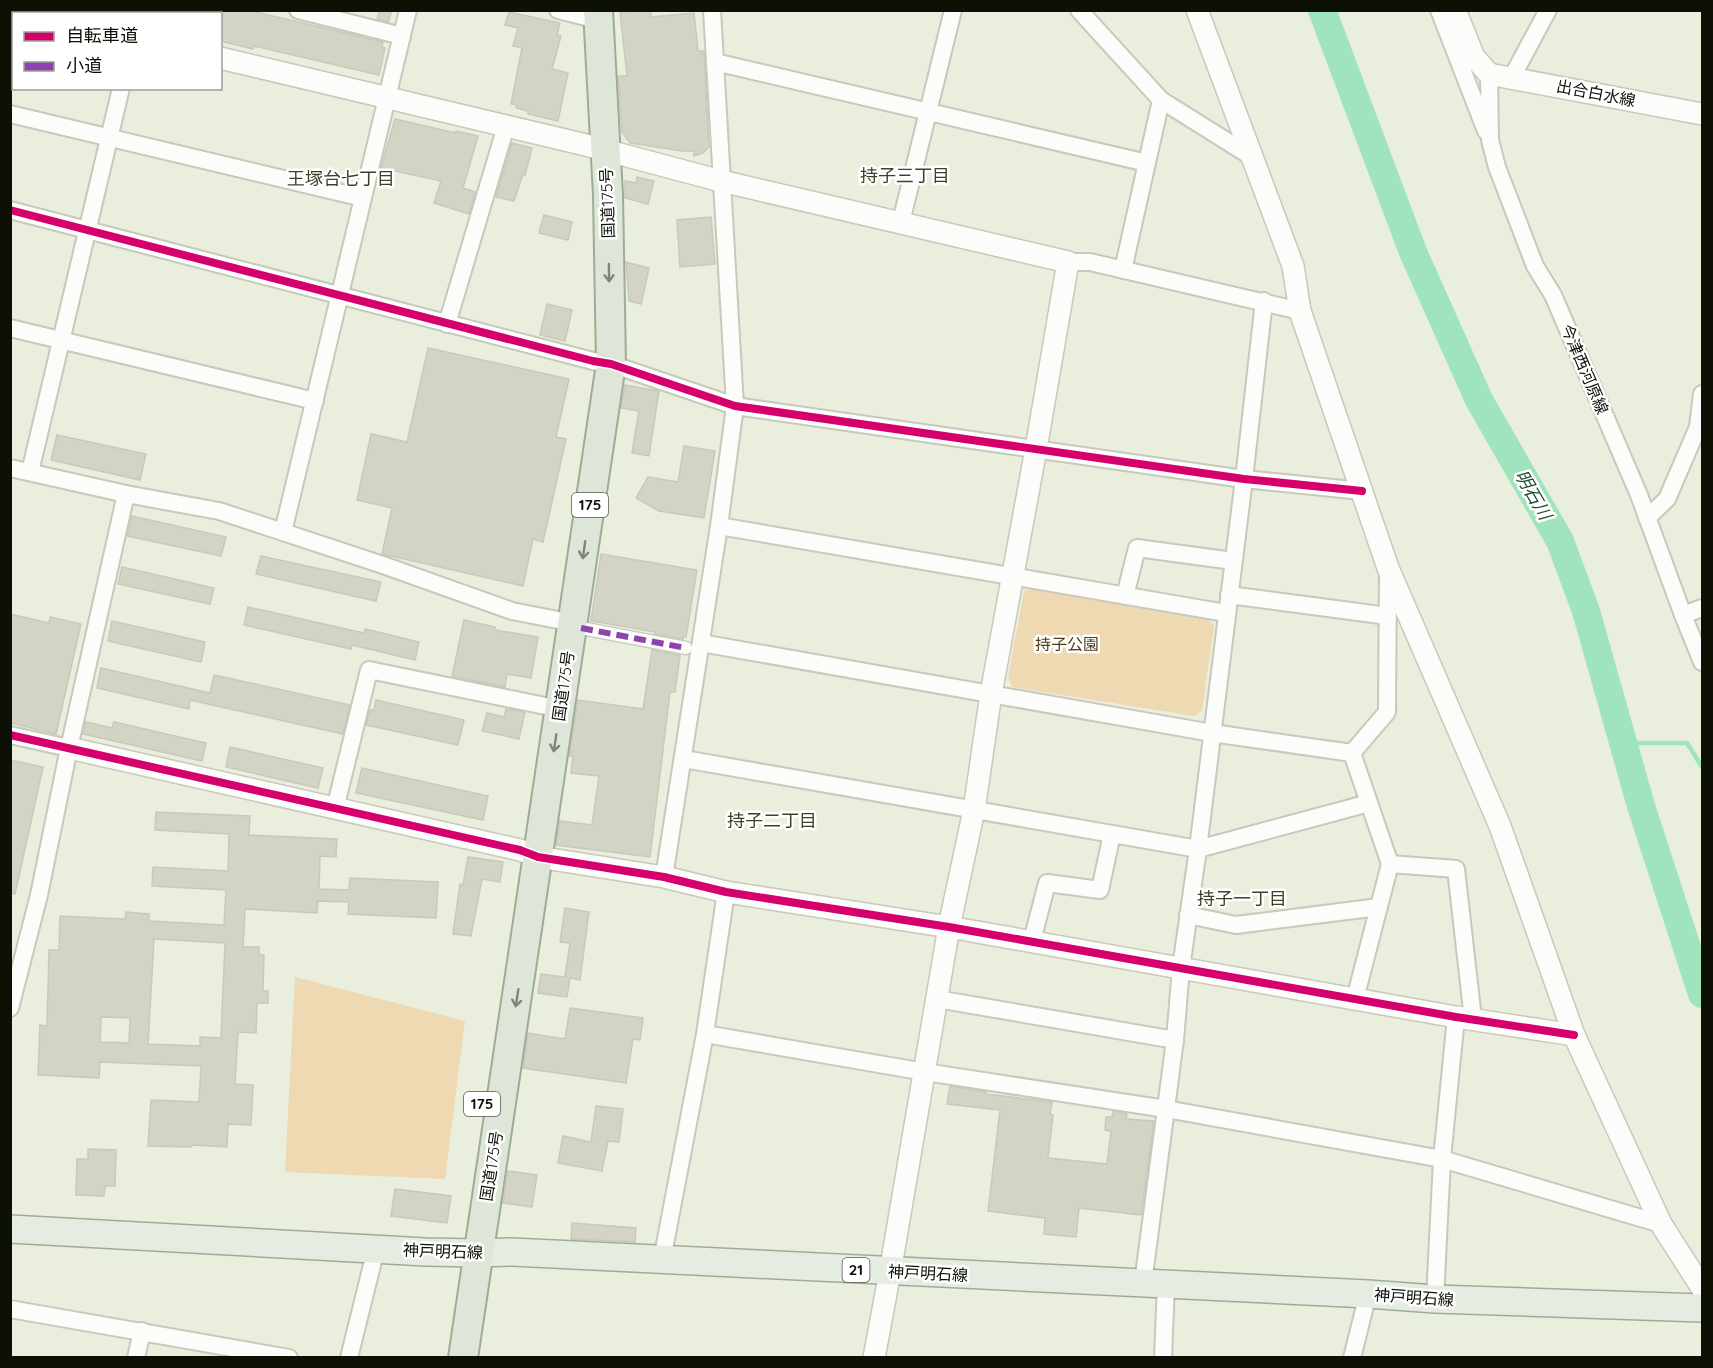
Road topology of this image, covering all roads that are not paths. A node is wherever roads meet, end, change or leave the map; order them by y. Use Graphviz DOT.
graph roads {
  1 [pos="298,10"];
  2 [pos="408,10"];
  3 [pos="712,10"];
  4 [pos="953,10"];
  5 [pos="1079,10"];
  6 [pos="1197,10"];
  7 [pos="1439,10"];
  8 [pos="1455,10"];
  9 [pos="1548,10"];
  10 [pos="583,13"];
  11 [pos="402,36"];
  12 [pos="222,58"];
  13 [pos="715,62"];
  14 [pos="1489,74"];
  15 [pos="1512,77"];
  16 [pos="121,90"];
  17 [pos="387,98"];
  18 [pos="1161,100"];
  19 [pos="928,112"];
  20 [pos="10,114"];
  21 [pos="1702,114"];
  22 [pos="506,126"];
  23 [pos="109,138"];
  24 [pos="1490,140"];
  25 [pos="596,148"];
  26 [pos="1252,157"];
  27 [pos="1147,163"];
  28 [pos="721,181"];
  29 [pos="363,198"];
  30 [pos="10,210"];
  31 [pos="901,222"];
  32 [pos="87,230"];
  33 [pos="1068,262"];
  34 [pos="1123,270"];
  35 [pos="339,295"];
  36 [pos="1264,301"];
  37 [pos="1300,311"];
  38 [pos="447,324"];
  39 [pos="10,328"];
  40 [pos="60,340"];
  41 [pos="602,363"];
  42 [pos="1702,394"];
  43 [pos="315,401"];
  44 [pos="735,406"];
  45 [pos="1036,449"];
  46 [pos="10,468"];
  47 [pos="30,472"];
  48 [pos="1244,479"];
  49 [pos="1362,491"];
  50 [pos="126,494"];
  51 [pos="1647,518"];
  52 [pos="720,526"];
  53 [pos="283,532"];
  54 [pos="1233,561"];
  55 [pos="1388,568"];
  56 [pos="1013,577"];
  57 [pos="1228,595"];
  58 [pos="1125,596"];
  59 [pos="1702,608"];
  60 [pos="1226,613"];
  61 [pos="1683,615"];
  62 [pos="1388,616"];
  63 [pos="569,624"];
  64 [pos="694,646"];
  65 [pos="1702,662"];
  66 [pos="992,694"];
  67 [pos="551,707"];
  68 [pos="1212,733"];
  69 [pos="10,735"];
  70 [pos="69,748"];
  71 [pos="1352,753"];
  72 [pos="684,759"];
  73 [pos="1369,803"];
  74 [pos="335,809"];
  75 [pos="974,810"];
  76 [pos="1112,834"];
  77 [pos="1198,849"];
  78 [pos="529,854"];
  79 [pos="1390,864"];
  80 [pos="664,878"];
  81 [pos="726,892"];
  82 [pos="1379,907"];
  83 [pos="1188,915"];
  84 [pos="950,927"];
  85 [pos="1032,941"];
  86 [pos="1180,968"];
  87 [pos="937,999"];
  88 [pos="1355,999"];
  89 [pos="10,1008"];
  90 [pos="1464,1018"];
  91 [pos="705,1034"];
  92 [pos="1574,1035"];
  93 [pos="1175,1040"];
  94 [pos="925,1072"];
  95 [pos="1166,1109"];
  96 [pos="1442,1159"];
  97 [pos="1661,1224"];
  98 [pos="10,1229"];
  99 [pos="376,1249"];
  100 [pos="469,1253"];
  101 [pos="662,1260"];
  102 [pos="890,1272"];
  103 [pos="1154,1284"];
  104 [pos="1702,1288"];
  105 [pos="1368,1294"];
  106 [pos="1435,1299"];
  107 [pos="1702,1308"];
  108 [pos="10,1310"];
  109 [pos="142,1331"];
  110 [pos="136,1358"];
  111 [pos="290,1358"];
  112 [pos="349,1358"];
  113 [pos="444,1358"];
  114 [pos="463,1358"];
  115 [pos="874,1358"];
  116 [pos="1163,1358"];
  117 [pos="1352,1358"];
  1 -- 11 [label="street"];
  2 -- 11 [label="street"];
  3 -- 13 [label="street"];
  4 -- 19 [label="street"];
  5 -- 18 [label="street"];
  6 -- 26 [label="street"];
  7 -- 24 [label="street"];
  8 -- 14 [label="street"];
  9 -- 15 [label="street"];
  10 -- 25 [label="highway, 国道175号 / 175"];
  11 -- 17 [label="street"];
  12 -- 17 [label="street"];
  13 -- 19 [label="street"];
  13 -- 28 [label="street"];
  14 -- 15 [label="street, 出合白水線"];
  14 -- 24 [label="street, 今津西河原線"];
  15 -- 21 [label="street, 出合白水線"];
  16 -- 23 [label="street"];
  17 -- 22 [label="street"];
  17 -- 29 [label="street"];
  18 -- 26 [label="street"];
  18 -- 27 [label="street"];
  19 -- 27 [label="street"];
  19 -- 31 [label="street"];
  20 -- 23 [label="street"];
  22 -- 25 [label="street"];
  22 -- 38 [label="street"];
  23 -- 29 [label="street"];
  23 -- 32 [label="street"];
  24 -- 51 [label="street, 今津西河原線"];
  25 -- 28 [label="street"];
  25 -- 41 [label="highway, 国道175号 / 175"];
  26 -- 37 [label="street"];
  27 -- 34 [label="street"];
  28 -- 31 [label="street"];
  28 -- 44 [label="street"];
  29 -- 35 [label="street"];
  30 -- 32 [label="street"];
  31 -- 33 [label="street"];
  32 -- 35 [label="street"];
  32 -- 40 [label="street"];
  33 -- 34 [label="street"];
  33 -- 45 [label="street"];
  34 -- 36 [label="street"];
  35 -- 38 [label="street"];
  35 -- 43 [label="street"];
  36 -- 37 [label="street"];
  36 -- 48 [label="street"];
  37 -- 49 [label="street"];
  38 -- 41 [label="street"];
  39 -- 40 [label="street"];
  40 -- 43 [label="street"];
  40 -- 47 [label="street"];
  41 -- 44 [label="street"];
  41 -- 63 [label="highway, 国道175号 / 175"];
  42 -- 51 [label="street"];
  43 -- 53 [label="street"];
  44 -- 45 [label="street"];
  44 -- 52 [label="street"];
  45 -- 48 [label="street"];
  45 -- 56 [label="street"];
  46 -- 47 [label="street"];
  47 -- 50 [label="street"];
  48 -- 49 [label="street"];
  48 -- 54 [label="street"];
  49 -- 55 [label="street"];
  50 -- 53 [label="street"];
  50 -- 70 [label="street"];
  51 -- 61 [label="street, 今津西河原線"];
  52 -- 56 [label="street"];
  52 -- 64 [label="street"];
  53 -- 63 [label="street"];
  54 -- 57 [label="street"];
  54 -- 58 [label="street"];
  55 -- 62 [label="street"];
  55 -- 92 [label="street"];
  56 -- 58 [label="street"];
  56 -- 66 [label="street"];
  57 -- 60 [label="street"];
  57 -- 62 [label="street"];
  58 -- 60 [label="street"];
  59 -- 61 [label="street"];
  60 -- 68 [label="street"];
  61 -- 65 [label="street, 今津西河原線"];
  62 -- 71 [label="street"];
  63 -- 64 [label="street"];
  63 -- 67 [label="highway, 国道175号 / 175"];
  64 -- 66 [label="street"];
  64 -- 72 [label="street"];
  66 -- 68 [label="street"];
  66 -- 75 [label="street"];
  67 -- 74 [label="street"];
  67 -- 78 [label="highway, 国道175号 / 175"];
  68 -- 71 [label="street"];
  68 -- 77 [label="street"];
  69 -- 70 [label="street"];
  70 -- 74 [label="street"];
  70 -- 89 [label="street"];
  71 -- 73 [label="street"];
  72 -- 75 [label="street"];
  72 -- 80 [label="street"];
  73 -- 77 [label="street"];
  73 -- 79 [label="street"];
  74 -- 78 [label="street"];
  75 -- 76 [label="street"];
  75 -- 84 [label="street"];
  76 -- 77 [label="street"];
  76 -- 85 [label="street"];
  77 -- 83 [label="street"];
  78 -- 80 [label="street"];
  78 -- 100 [label="highway, 国道175号 / 175"];
  79 -- 82 [label="street"];
  79 -- 90 [label="street"];
  80 -- 81 [label="street"];
  81 -- 84 [label="street"];
  81 -- 91 [label="street"];
  82 -- 83 [label="street"];
  82 -- 88 [label="street"];
  83 -- 86 [label="street"];
  84 -- 85 [label="street"];
  84 -- 87 [label="street"];
  85 -- 86 [label="street"];
  86 -- 88 [label="street"];
  86 -- 93 [label="street"];
  87 -- 93 [label="street"];
  87 -- 94 [label="street"];
  88 -- 90 [label="street"];
  90 -- 92 [label="street"];
  90 -- 96 [label="street"];
  91 -- 94 [label="street"];
  91 -- 101 [label="street"];
  92 -- 97 [label="street"];
  93 -- 95 [label="street"];
  94 -- 95 [label="street"];
  94 -- 102 [label="street"];
  95 -- 96 [label="street"];
  95 -- 103 [label="street"];
  96 -- 97 [label="street"];
  96 -- 106 [label="street"];
  97 -- 104 [label="street"];
  98 -- 99 [label="main road, 神戸明石線 / 21"];
  99 -- 100 [label="main road, 神戸明石線 / 21"];
  99 -- 112 [label="street"];
  100 -- 101 [label="main road, 神戸明石線 / 21"];
  100 -- 113 [label="highway, 国道175号 / 175"];
  100 -- 114 [label="highway, 国道175号 / 175"];
  101 -- 102 [label="main road, 神戸明石線 / 21"];
  102 -- 103 [label="main road, 神戸明石線 / 21"];
  102 -- 115 [label="street"];
  103 -- 105 [label="main road, 神戸明石線 / 21"];
  103 -- 116 [label="street"];
  105 -- 106 [label="main road, 神戸明石線 / 21"];
  105 -- 117 [label="street"];
  106 -- 107 [label="main road, 神戸明石線 / 21"];
  108 -- 109 [label="street"];
  109 -- 110 [label="street"];
  109 -- 111 [label="street"];
}
